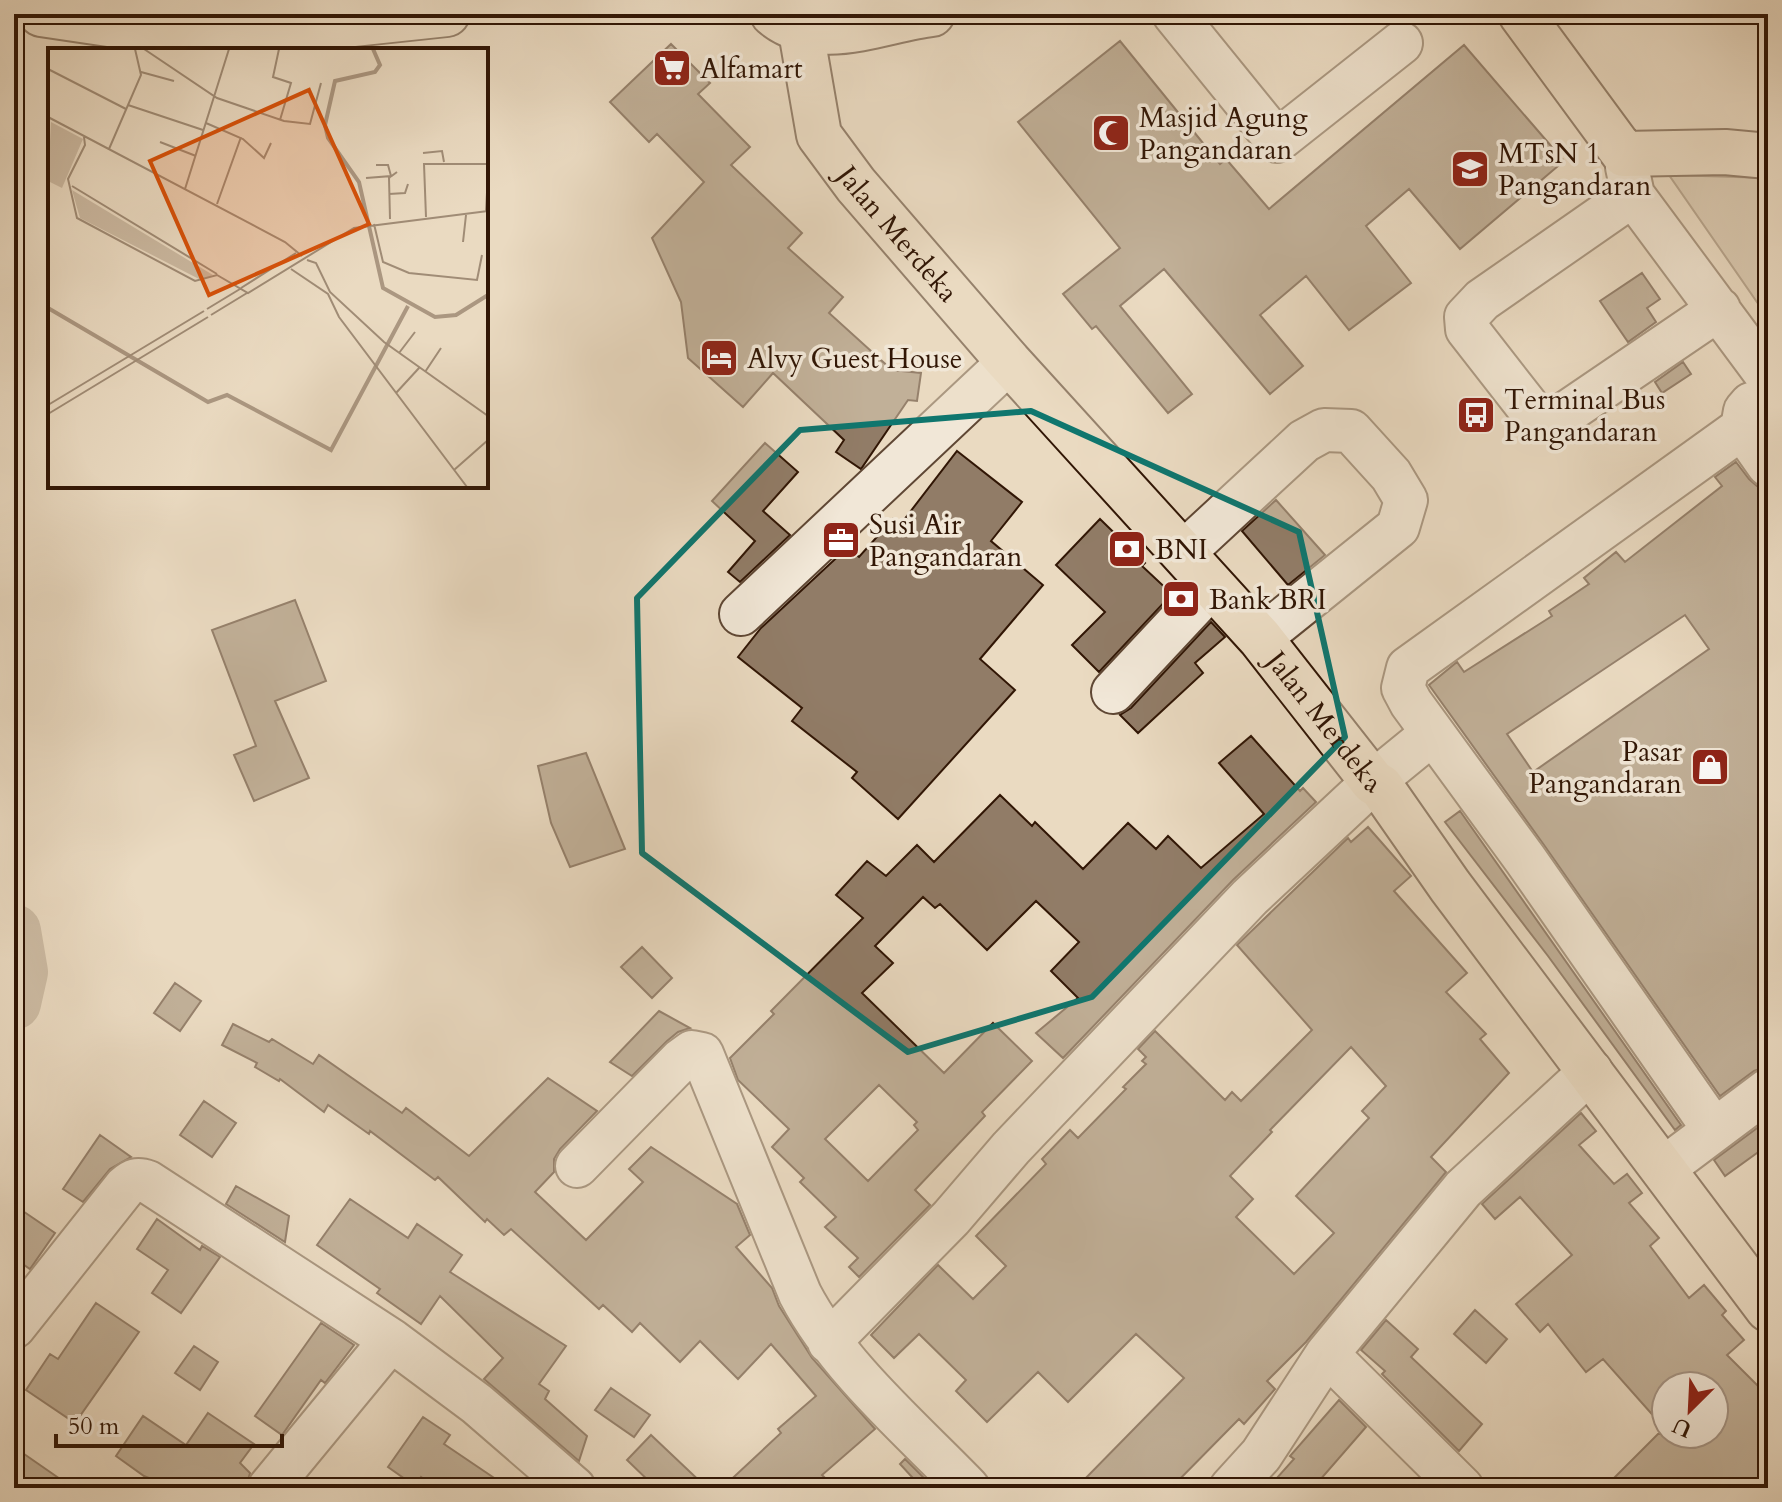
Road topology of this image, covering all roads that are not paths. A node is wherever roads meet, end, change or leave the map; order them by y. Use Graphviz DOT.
graph roads {
  1 [pos="447,14"];
  2 [pos="932,14"];
  3 [pos="1174,14"];
  4 [pos="1521,14"];
  5 [pos="46,15"];
  6 [pos="787,22"];
  7 [pos="1401,43"];
  8 [pos="1768,156"];
  9 [pos="1629,175"];
  10 [pos="1719,309"];
  11 [pos="1009,362"];
  12 [pos="1768,378"];
  13 [pos="1742,428"];
  14 [pos="1768,465"];
  15 [pos="1183,553"];
  16 [pos="1212,586"];
  17 [pos="741,614"];
  18 [pos="1260,638"];
  19 [pos="1113,692"];
  20 [pos="1433,733"];
  21 [pos="1373,782"];
  22 [pos="1591,1071"];
  23 [pos="1768,1090"];
  24 [pos="1720,1126"];
  25 [pos="577,1166"];
  26 [pos="1664,1168"];
  27 [pos="1768,1309"];
  28 [pos="14,1327"];
  29 [pos="391,1340"];
  30 [pos="829,1342"];
  31 [pos="1327,1354"];
  32 [pos="269,1488"];
  33 [pos="574,1488"];
  34 [pos="968,1488"];
  35 [pos="1231,1488"];
  36 [pos="1462,1488"];
  1 -- 5 [label="highway"];
  2 -- 6 [label="highway"];
  3 -- 7 [label="street"];
  4 -- 9 [label="highway"];
  6 -- 11 [label="highway, Jalan Merdeka"];
  8 -- 9 [label="highway"];
  9 -- 10 [label="street"];
  9 -- 10 [label="street"];
  10 -- 12 [label="street"];
  11 -- 15 [label="highway, Jalan Merdeka"];
  11 -- 17 [label="street"];
  12 -- 13 [label="street"];
  13 -- 14 [label="street"];
  13 -- 20 [label="street"];
  15 -- 16 [label="highway, Jalan Merdeka"];
  15 -- 18 [label="street"];
  16 -- 18 [label="highway, Jalan Merdeka"];
  16 -- 19 [label="street"];
  18 -- 21 [label="highway, Jalan Merdeka"];
  20 -- 21 [label="street"];
  20 -- 24 [label="street"];
  21 -- 22 [label="highway, Jalan Merdeka"];
  21 -- 30 [label="street"];
  22 -- 26 [label="highway, Jalan Merdeka"];
  22 -- 31 [label="street"];
  23 -- 24 [label="street"];
  24 -- 26 [label="street"];
  25 -- 30 [label="street"];
  26 -- 27 [label="highway, Jalan Merdeka"];
  28 -- 29 [label="street"];
  29 -- 32 [label="street"];
  29 -- 33 [label="street"];
  30 -- 34 [label="street"];
  31 -- 35 [label="street"];
  31 -- 36 [label="street"];
}
